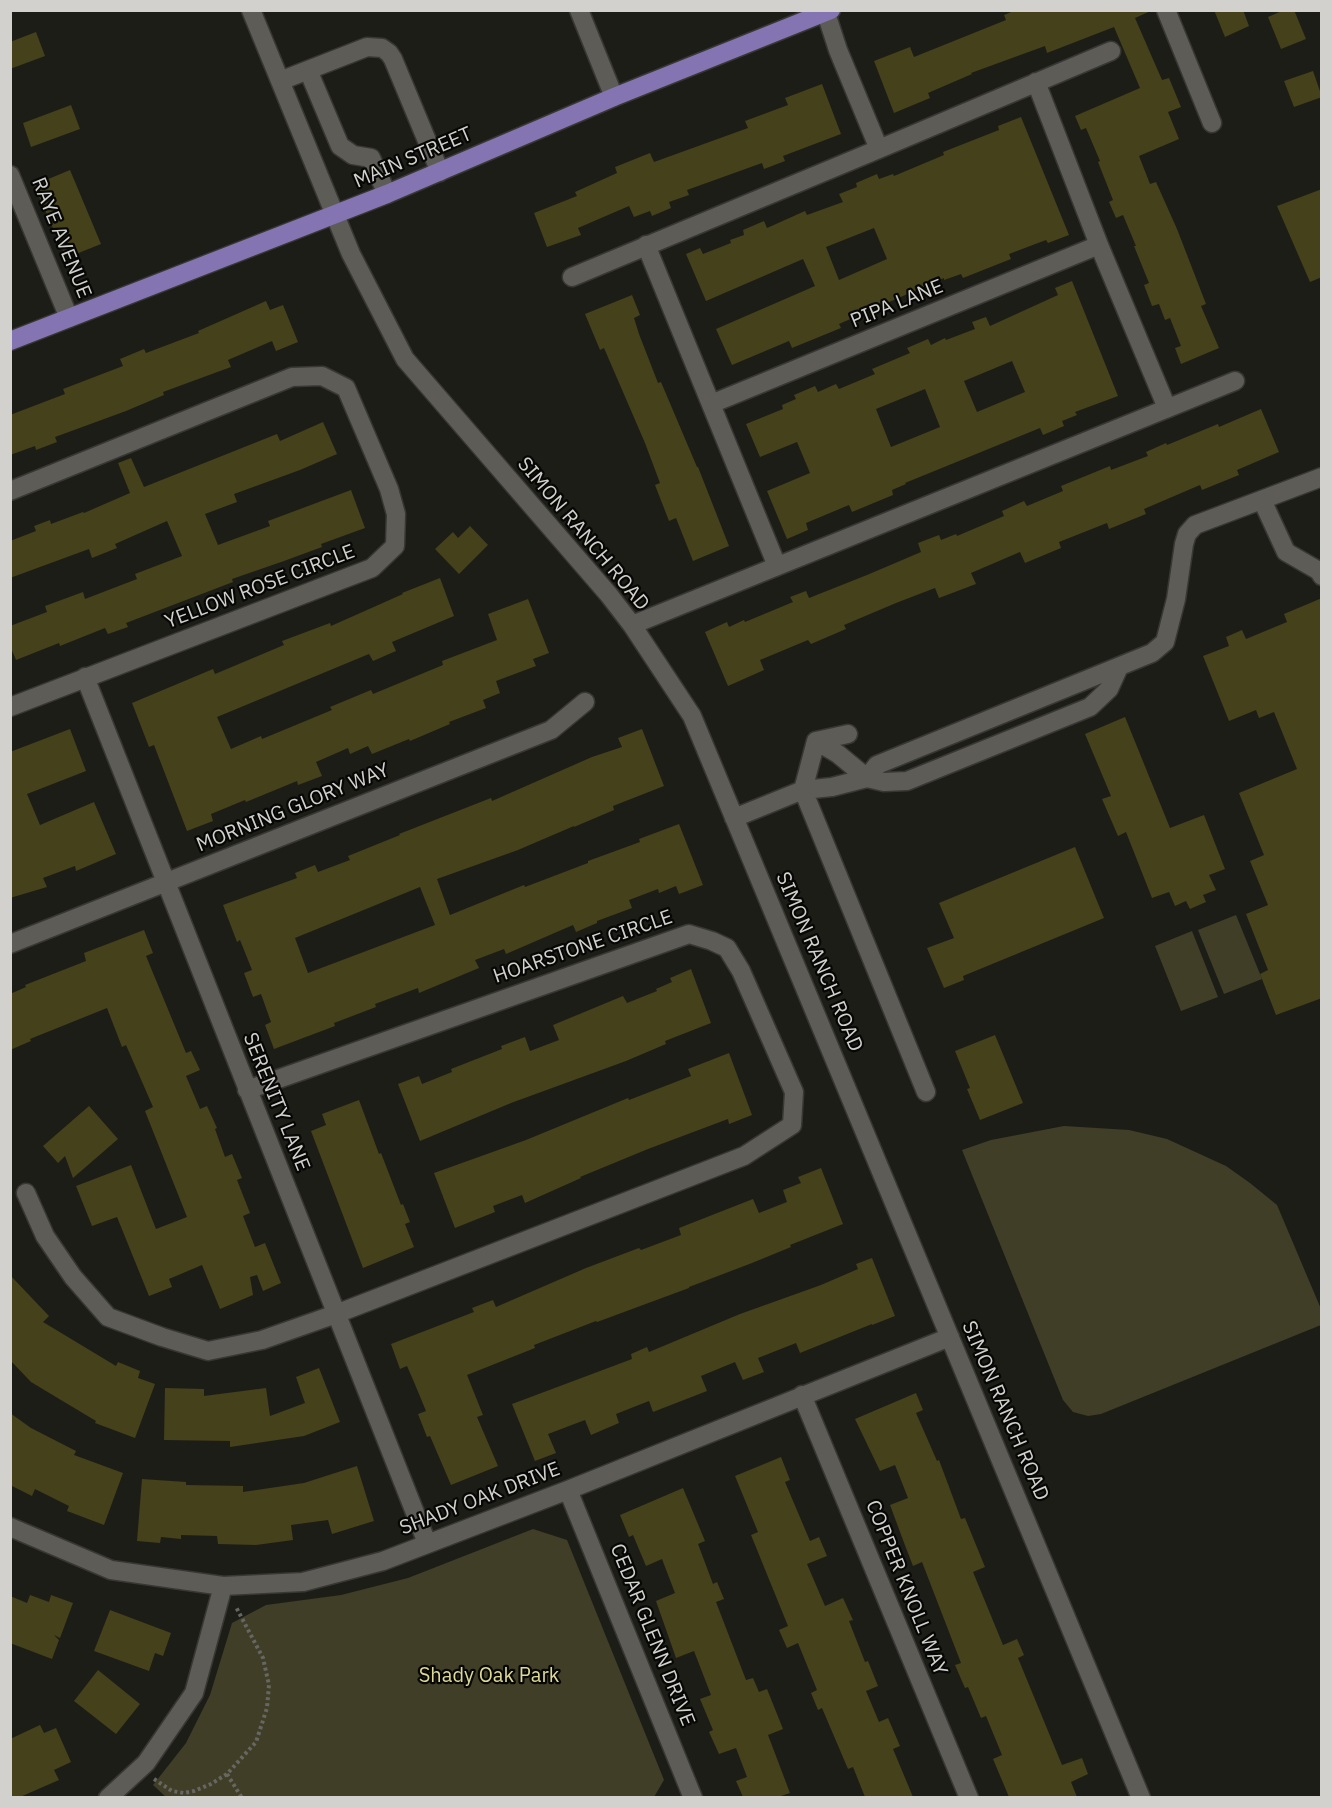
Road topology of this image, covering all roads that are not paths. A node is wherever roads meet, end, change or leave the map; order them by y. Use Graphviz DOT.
graph roads {
  1 [pos="251,10"];
  2 [pos="579,10"];
  3 [pos="1166,10"];
  4 [pos="827,11"];
  5 [pos="1111,51"];
  6 [pos="308,70"];
  7 [pos="280,81"];
  8 [pos="1036,82"];
  9 [pos="614,97"];
  10 [pos="1212,123"];
  11 [pos="879,149"];
  12 [pos="440,171"];
  13 [pos="10,175"];
  14 [pos="387,194"];
  15 [pos="335,214"];
  16 [pos="646,245"];
  17 [pos="1100,245"];
  18 [pos="572,276"];
  19 [pos="69,318"];
  20 [pos="10,340"];
  21 [pos="1235,381"];
  22 [pos="711,404"];
  23 [pos="1167,408"];
  24 [pos="1322,477"];
  25 [pos="10,491"];
  26 [pos="1262,500"];
  27 [pos="777,566"];
  28 [pos="1322,576"];
  29 [pos="632,625"];
  30 [pos="1119,667"];
  31 [pos="85,677"];
  32 [pos="585,702"];
  33 [pos="10,707"];
  34 [pos="848,734"];
  35 [pos="816,741"];
  36 [pos="867,778"];
  37 [pos="802,790"];
  38 [pos="735,818"];
  39 [pos="165,883"];
  40 [pos="10,944"];
  41 [pos="247,1090"];
  42 [pos="926,1092"];
  43 [pos="26,1193"];
  44 [pos="336,1314"];
  45 [pos="950,1337"];
  46 [pos="802,1395"];
  47 [pos="568,1490"];
  48 [pos="10,1527"];
  49 [pos="427,1544"];
  50 [pos="223,1586"];
  51 [pos="108,1797"];
  52 [pos="693,1797"];
  53 [pos="969,1797"];
  54 [pos="1141,1797"];
  1 -- 7 [label="street, SIMON RANCH ROAD"];
  2 -- 9 [label="street"];
  3 -- 10 [label="street"];
  4 -- 9 [label="main road, MAIN STREET"];
  4 -- 11 [label="street"];
  5 -- 8 [label="street"];
  6 -- 7 [label="street"];
  6 -- 12 [label="street"];
  6 -- 14 [label="street"];
  7 -- 15 [label="street, SIMON RANCH ROAD"];
  8 -- 11 [label="street"];
  8 -- 17 [label="street"];
  9 -- 12 [label="main road, MAIN STREET"];
  11 -- 16 [label="street"];
  12 -- 14 [label="main road, MAIN STREET"];
  13 -- 19 [label="street, RAYE AVENUE"];
  14 -- 15 [label="main road, MAIN STREET"];
  15 -- 19 [label="main road, MAIN STREET"];
  15 -- 29 [label="street, SIMON RANCH ROAD"];
  16 -- 18 [label="street"];
  16 -- 22 [label="street"];
  17 -- 22 [label="street, PIPA LANE"];
  17 -- 23 [label="street"];
  19 -- 20 [label="main road, MAIN STREET"];
  21 -- 23 [label="street"];
  22 -- 27 [label="street"];
  23 -- 27 [label="street"];
  24 -- 26 [label="street"];
  25 -- 31 [label="street, YELLOW ROSE CIRCLE"];
  26 -- 28 [label="street"];
  26 -- 30 [label="street"];
  27 -- 29 [label="street"];
  29 -- 38 [label="street, SIMON RANCH ROAD"];
  30 -- 36 [label="street"];
  30 -- 36 [label="street"];
  31 -- 33 [label="street, YELLOW ROSE CIRCLE"];
  31 -- 39 [label="street, SERENITY LANE"];
  32 -- 39 [label="street, MORNING GLORY WAY"];
  34 -- 35 [label="street"];
  35 -- 36 [label="street"];
  35 -- 37 [label="street"];
  36 -- 37 [label="street"];
  37 -- 38 [label="street"];
  37 -- 42 [label="street"];
  38 -- 45 [label="street, SIMON RANCH ROAD"];
  39 -- 40 [label="street, MORNING GLORY WAY"];
  39 -- 41 [label="street, SERENITY LANE"];
  41 -- 44 [label="street, SERENITY LANE"];
  41 -- 44 [label="street, HOARSTONE CIRCLE"];
  43 -- 44 [label="street"];
  44 -- 49 [label="street, SERENITY LANE"];
  45 -- 46 [label="street, SHADY OAK DRIVE"];
  45 -- 54 [label="street, SIMON RANCH ROAD"];
  46 -- 47 [label="street, SHADY OAK DRIVE"];
  46 -- 53 [label="street, COPPER KNOLL WAY"];
  47 -- 49 [label="street, SHADY OAK DRIVE"];
  47 -- 52 [label="street, CEDAR GLENN DRIVE"];
  48 -- 50 [label="street, SHADY OAK DRIVE"];
  49 -- 50 [label="street, SHADY OAK DRIVE"];
  50 -- 51 [label="street"];
}
